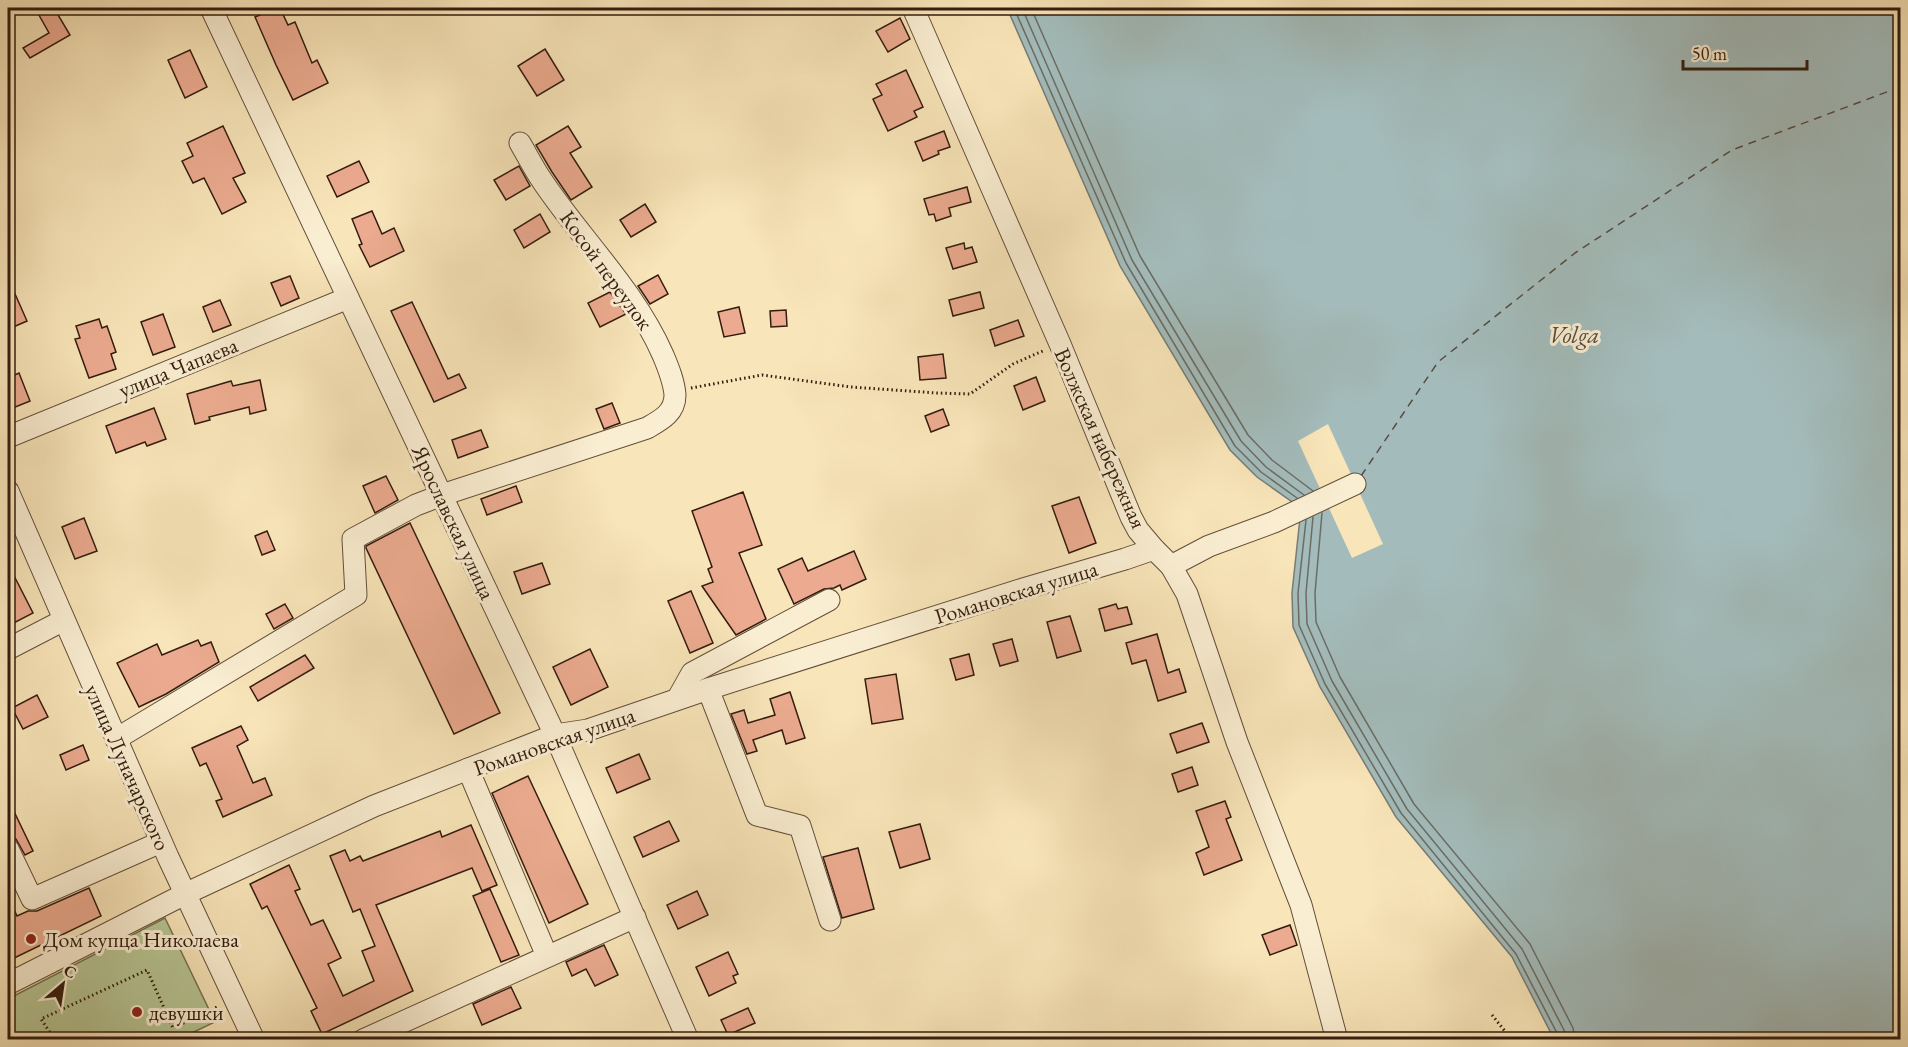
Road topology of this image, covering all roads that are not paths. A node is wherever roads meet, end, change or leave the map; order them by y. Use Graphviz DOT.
graph roads {
  1 [pos="211,8"];
  2 [pos="913,8"];
  3 [pos="520,143"];
  4 [pos="348,298"];
  5 [pos="8,437"];
  6 [pos="1355,484"];
  7 [pos="8,491"];
  8 [pos="442,495"];
  9 [pos="1154,549"];
  10 [pos="1171,566"];
  11 [pos="829,600"];
  12 [pos="64,620"];
  13 [pos="8,649"];
  14 [pos="713,687"];
  15 [pos="678,698"];
  16 [pos="555,735"];
  17 [pos="116,739"];
  18 [pos="468,769"];
  19 [pos="161,842"];
  20 [pos="8,849"];
  21 [pos="185,894"];
  22 [pos="634,916"];
  23 [pos="830,920"];
  24 [pos="547,956"];
  25 [pos="8,984"];
  26 [pos="254,1040"];
  27 [pos="363,1040"];
  28 [pos="688,1040"];
  29 [pos="1337,1040"];
  1 -- 4 [label="street, Ярославская улица"];
  2 -- 9 [label="street, Волжская набережная"];
  3 -- 8 [label="street, Косой переулок"];
  4 -- 5 [label="street, улица Чапаева"];
  4 -- 8 [label="street, Ярославская улица"];
  6 -- 10 [label="street"];
  7 -- 12 [label="street, улица Луначарского"];
  8 -- 16 [label="street, Ярославская улица"];
  8 -- 17 [label="street"];
  9 -- 10 [label="street, Волжская набережная"];
  9 -- 14 [label="street, Романовская улица"];
  10 -- 29 [label="street, Волжская набережная"];
  11 -- 15 [label="street"];
  12 -- 13 [label="street"];
  12 -- 17 [label="street, улица Луначарского"];
  14 -- 15 [label="street, Романовская улица"];
  14 -- 23 [label="street"];
  15 -- 16 [label="street, Романовская улица"];
  16 -- 18 [label="street, Романовская улица"];
  16 -- 22 [label="street, Ярославская улица"];
  17 -- 19 [label="street, улица Луначарского"];
  18 -- 21 [label="street, Романовская улица"];
  18 -- 24 [label="street"];
  19 -- 20 [label="street"];
  19 -- 21 [label="street, улица Луначарского"];
  21 -- 25 [label="street, Романовская улица"];
  21 -- 26 [label="street, улица Луначарского"];
  22 -- 24 [label="street"];
  22 -- 28 [label="street, Ярославская улица"];
  24 -- 27 [label="street"];
}
